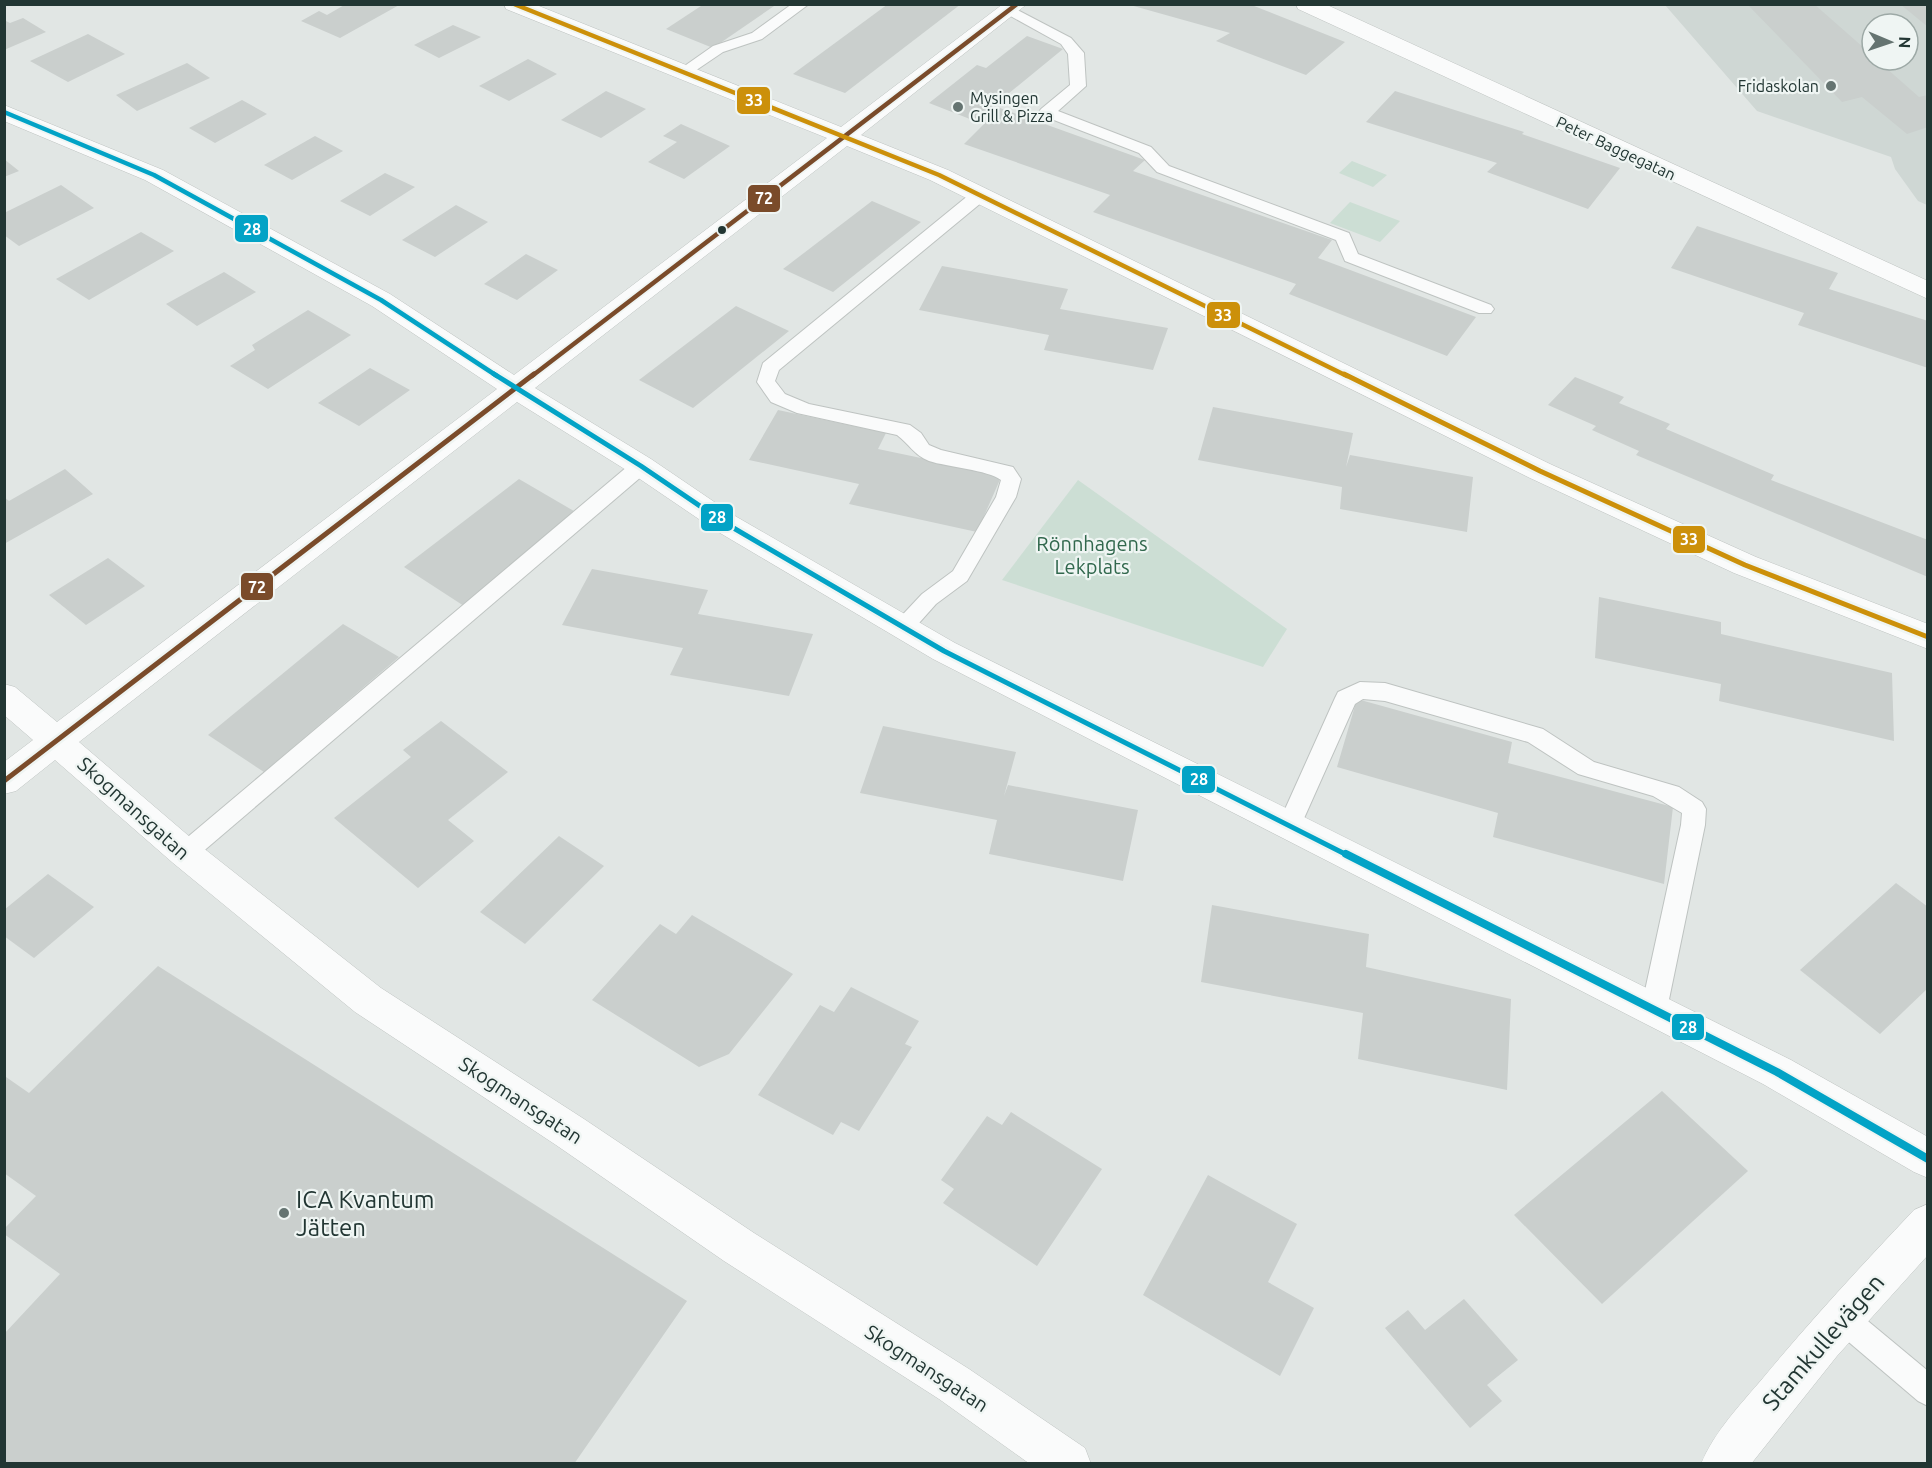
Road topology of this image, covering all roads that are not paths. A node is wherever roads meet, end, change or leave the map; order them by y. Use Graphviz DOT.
graph roads {
  1 [pos="514,4"];
  2 [pos="802,4"];
  3 [pos="1306,4"];
  4 [pos="1014,7"];
  5 [pos="684,72"];
  6 [pos="4,112"];
  7 [pos="845,137"];
  8 [pos="981,194"];
  9 [pos="1928,291"];
  10 [pos="1485,309"];
  11 [pos="518,390"];
  12 [pos="641,466"];
  13 [pos="903,626"];
  14 [pos="1928,638"];
  15 [pos="4,696"];
  16 [pos="57,740"];
  17 [pos="4,782"];
  18 [pos="1289,827"];
  19 [pos="185,853"];
  20 [pos="1654,1009"];
  21 [pos="1928,1159"];
  22 [pos="1928,1224"];
  23 [pos="1841,1317"];
  24 [pos="1928,1391"];
  25 [pos="1069,1464"];
  26 [pos="1723,1464"];
  1 -- 5 [label="street"];
  2 -- 5 [label="lane"];
  3 -- 9 [label="street, Peter Baggegatan"];
  4 -- 7 [label="street"];
  4 -- 10 [label="lane"];
  5 -- 7 [label="street"];
  6 -- 11 [label="street"];
  7 -- 8 [label="street"];
  7 -- 11 [label="street"];
  8 -- 13 [label="lane"];
  8 -- 14 [label="street"];
  11 -- 12 [label="street"];
  11 -- 16 [label="street"];
  12 -- 13 [label="street"];
  12 -- 19 [label="lane"];
  13 -- 18 [label="street"];
  15 -- 16 [label="street, Skogmansgatan"];
  16 -- 17 [label="street"];
  16 -- 19 [label="street, Skogmansgatan"];
  18 -- 20 [label="street"];
  18 -- 20 [label="lane"];
  19 -- 25 [label="street, Skogmansgatan"];
  20 -- 21 [label="street"];
  22 -- 23 [label="street, Stamkullevägen"];
  23 -- 24 [label="lane"];
  23 -- 26 [label="street, Stamkullevägen"];
}
